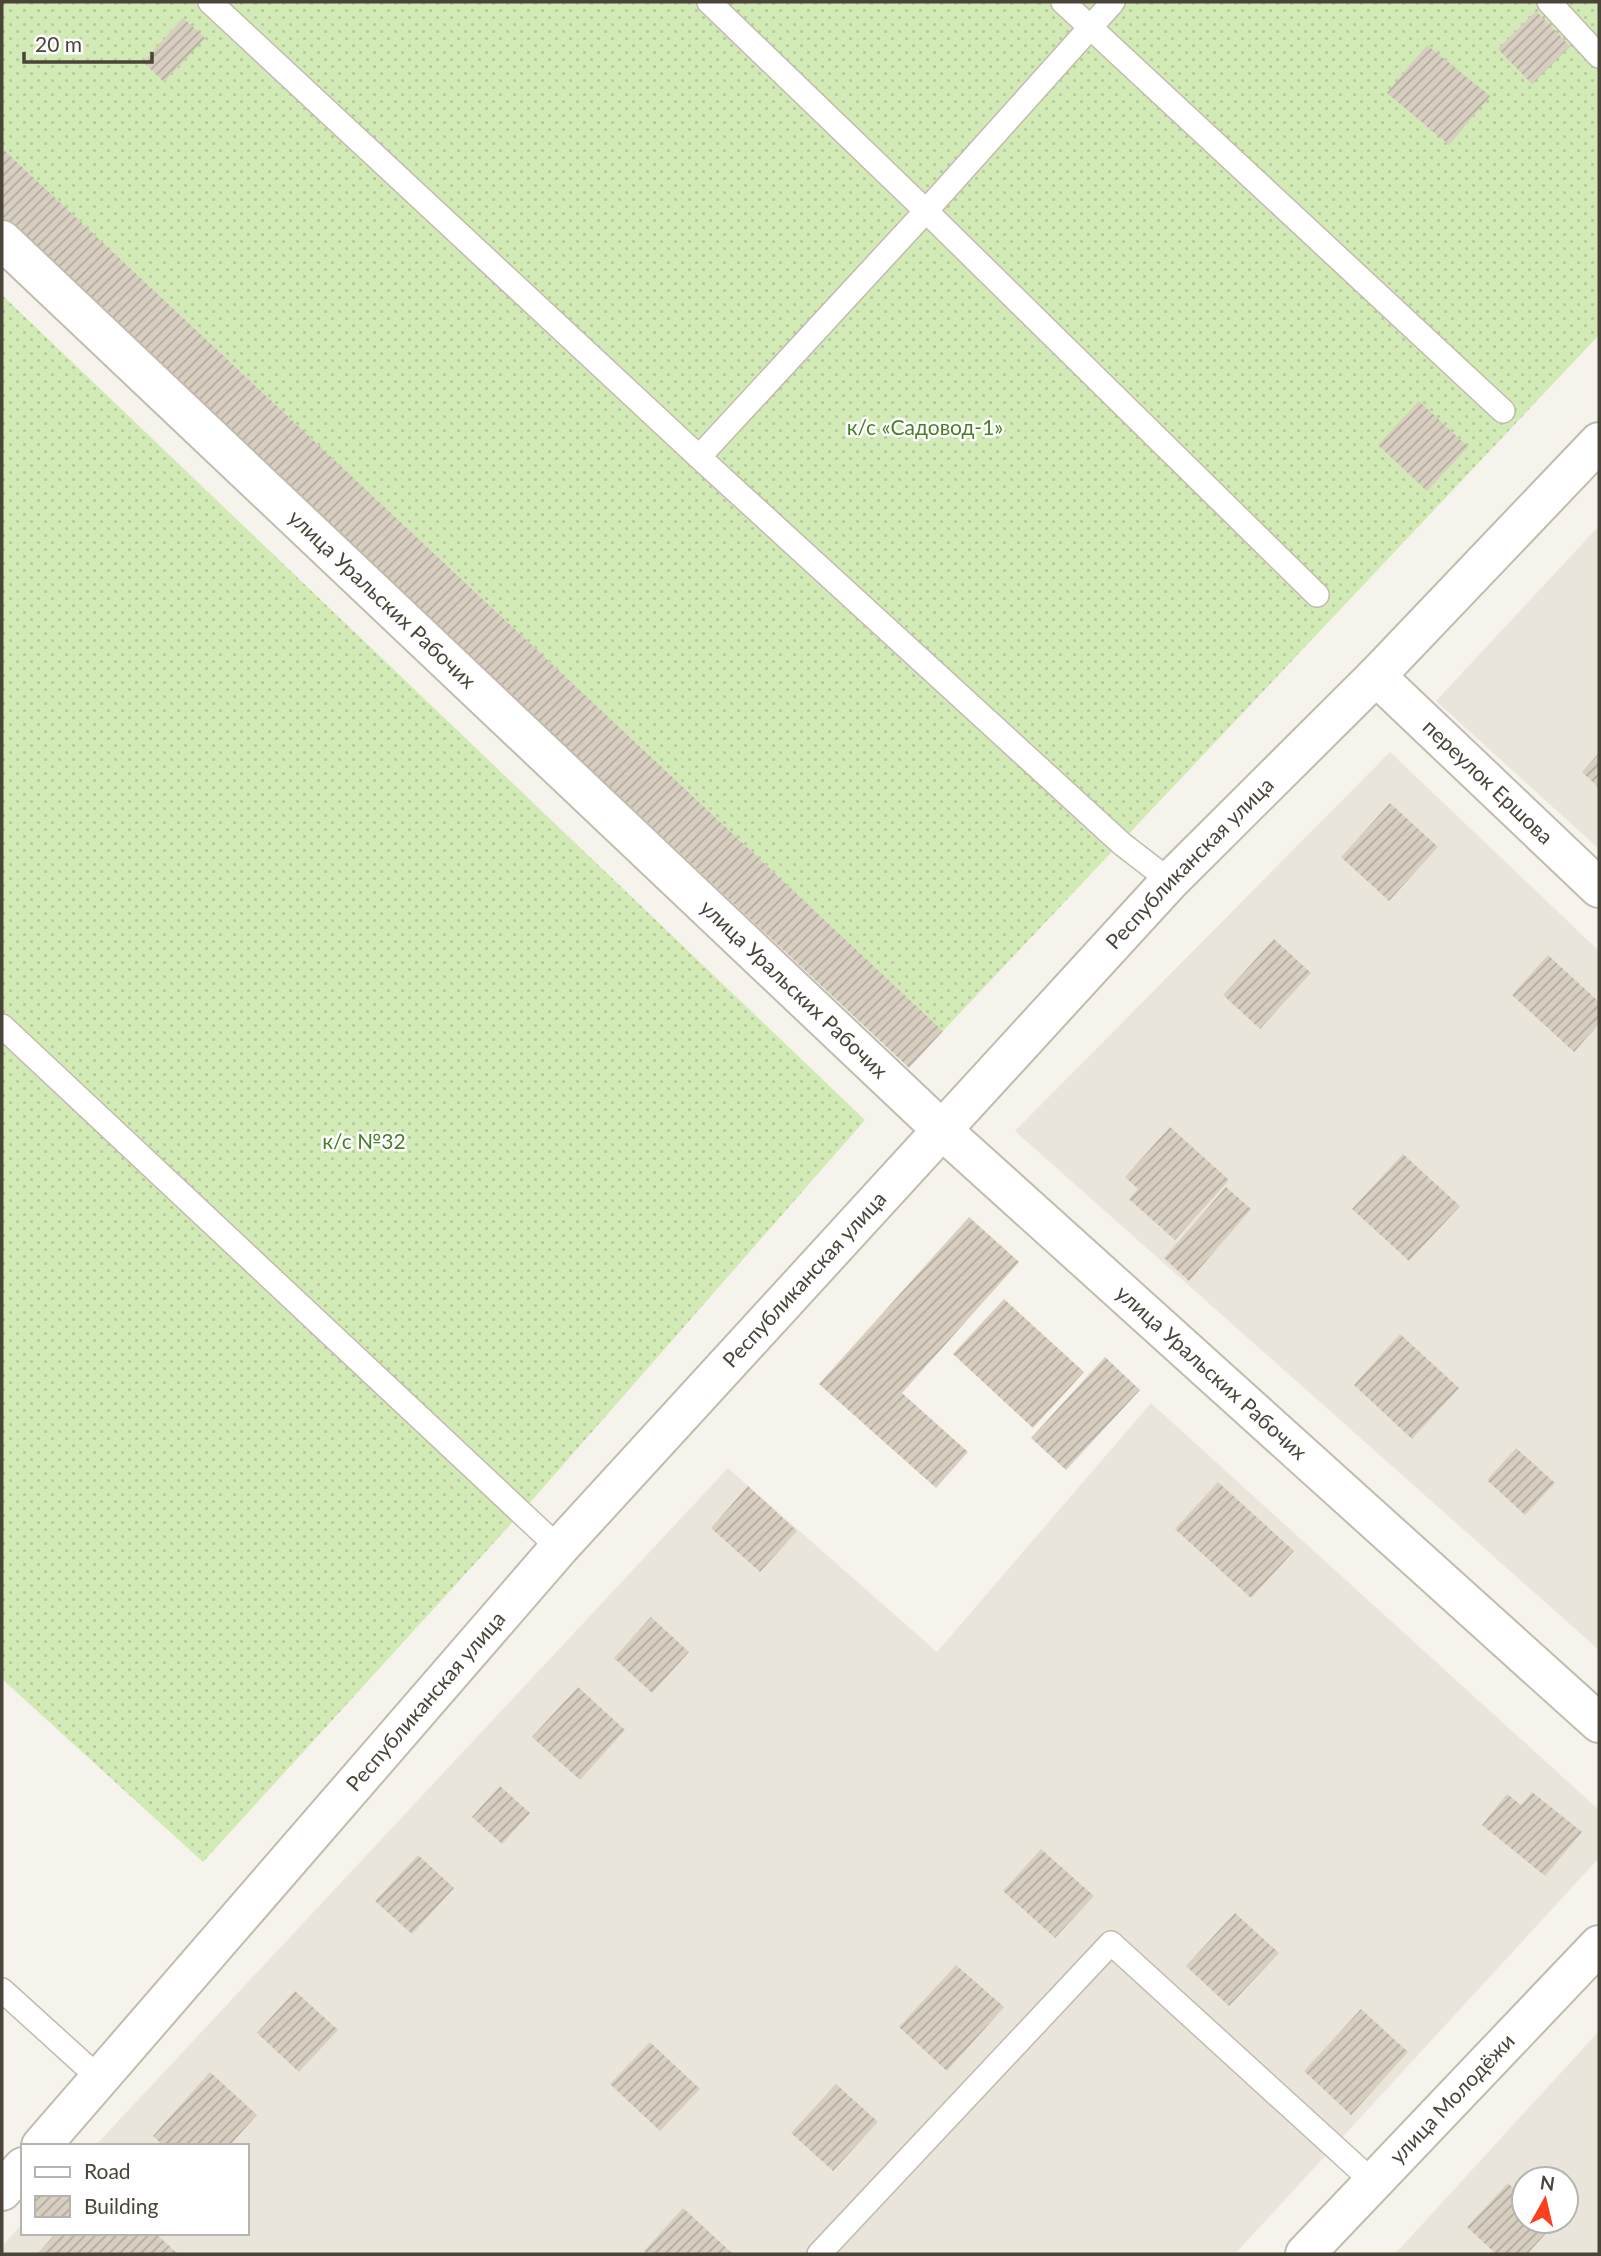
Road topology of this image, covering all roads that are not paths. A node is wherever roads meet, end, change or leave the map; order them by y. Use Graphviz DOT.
graph roads {
  1 [pos="210,2"];
  2 [pos="709,2"];
  3 [pos="1063,2"];
  4 [pos="1113,2"];
  5 [pos="1549,2"];
  6 [pos="1090,28"];
  7 [pos="1599,56"];
  8 [pos="926,211"];
  9 [pos="2,240"];
  10 [pos="1503,411"];
  11 [pos="1599,442"];
  12 [pos="699,457"];
  13 [pos="1317,595"];
  14 [pos="1376,676"];
  15 [pos="1170,881"];
  16 [pos="1599,888"];
  17 [pos="2,1026"];
  18 [pos="942,1130"];
  19 [pos="559,1548"];
  20 [pos="1599,1723"];
  21 [pos="1599,1945"];
  22 [pos="2,1990"];
  23 [pos="99,2078"];
  24 [pos="43,2144"];
  25 [pos="21,2169"];
  26 [pos="1372,2181"];
  27 [pos="2,2191"];
  28 [pos="819,2254"];
  29 [pos="1305,2254"];
  1 -- 12 [label="lane"];
  2 -- 8 [label="lane"];
  3 -- 6 [label="lane"];
  4 -- 6 [label="lane"];
  5 -- 7 [label="lane"];
  6 -- 8 [label="lane"];
  6 -- 10 [label="lane"];
  8 -- 12 [label="lane"];
  8 -- 13 [label="lane"];
  9 -- 18 [label="street, улица Уральских Рабочих"];
  11 -- 14 [label="street, Республиканская улица"];
  12 -- 15 [label="lane"];
  14 -- 15 [label="street, Республиканская улица"];
  14 -- 16 [label="street, переулок Ершова"];
  15 -- 18 [label="street, Республиканская улица"];
  17 -- 19 [label="lane"];
  18 -- 19 [label="street, Республиканская улица"];
  18 -- 20 [label="street, улица Уральских Рабочих"];
  19 -- 23 [label="street, Республиканская улица"];
  21 -- 26 [label="street, улица Молодёжи"];
  22 -- 23 [label="lane"];
  23 -- 24 [label="street, Республиканская улица"];
  25 -- 27 [label="street"];
  26 -- 28 [label="lane"];
  26 -- 29 [label="street, улица Молодёжи"];
}
